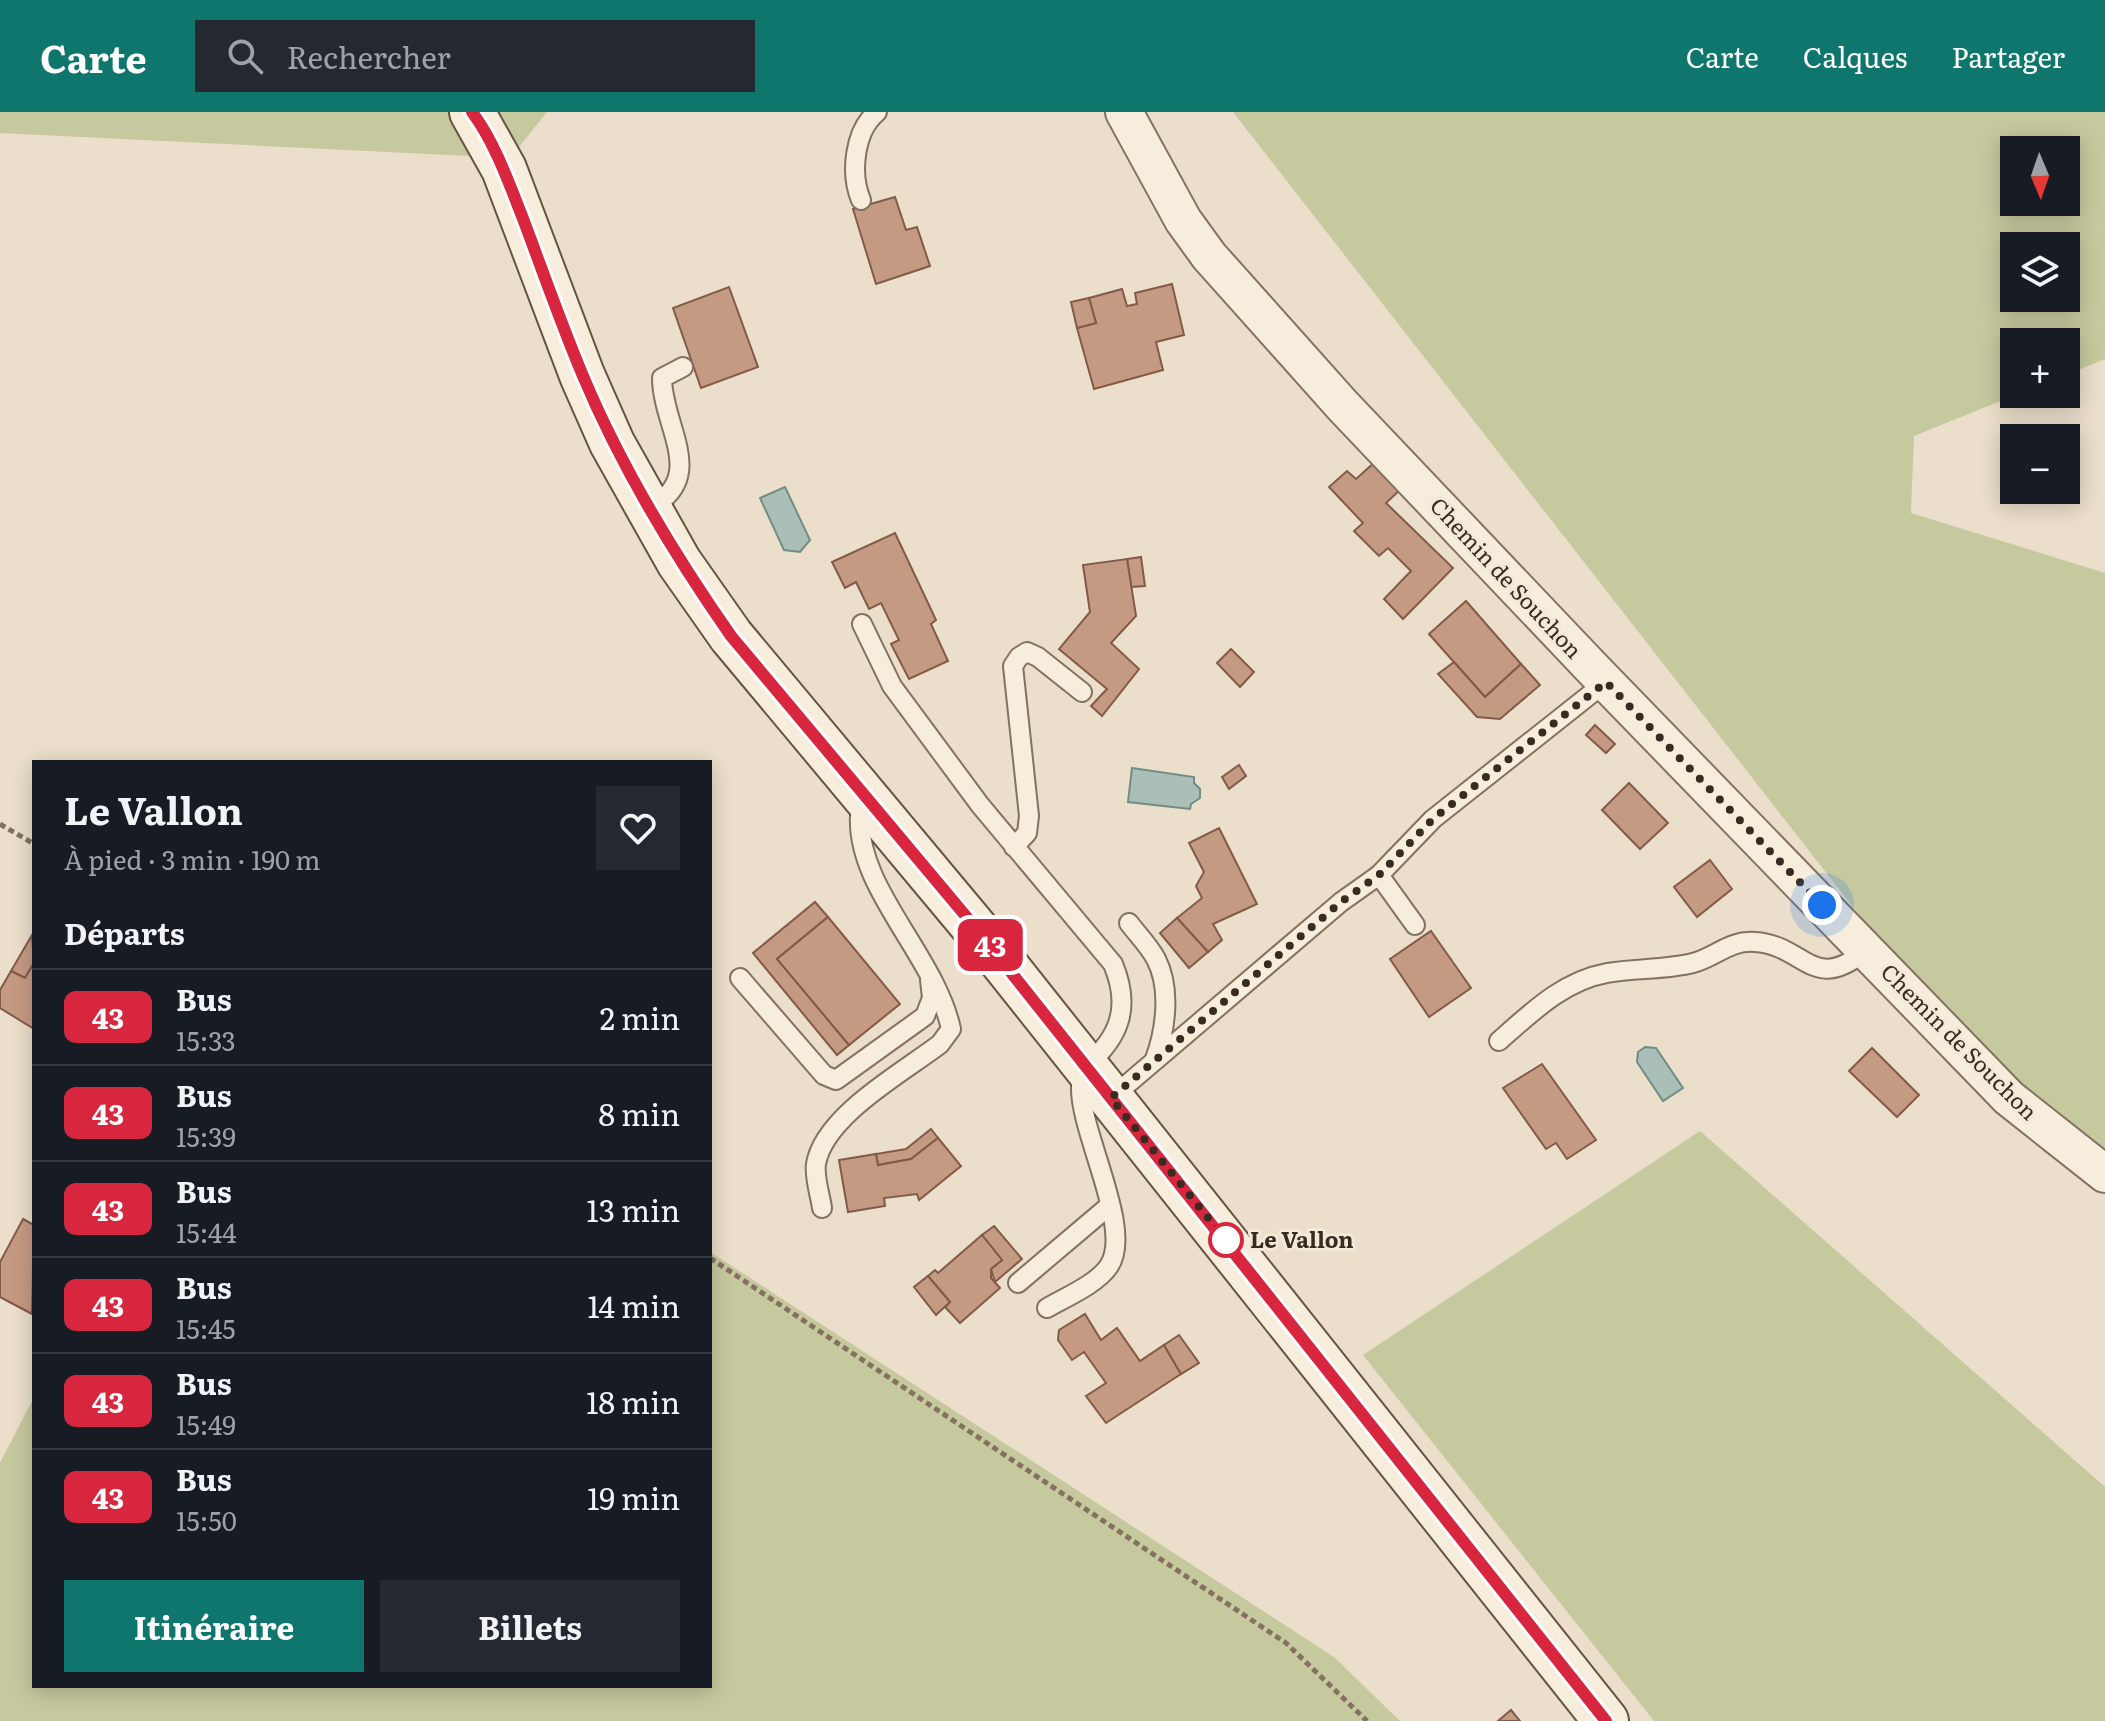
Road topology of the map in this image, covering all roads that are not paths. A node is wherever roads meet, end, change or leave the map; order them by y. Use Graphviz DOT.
graph roads {
  1 [pos="472,112"];
  2 [pos="877,112"];
  3 [pos="1124,112"];
  4 [pos="861,200"];
  5 [pos="683,367"];
  6 [pos="647,509"];
  7 [pos="862,624"];
  8 [pos="1606,682"];
  9 [pos="1082,692"];
  10 [pos="875,804"];
  11 [pos="1014,847"];
  12 [pos="1379,875"];
  13 [pos="1129,923"];
  14 [pos="1415,925"];
  15 [pos="1866,950"];
  16 [pos="929,969"];
  17 [pos="740,978"];
  18 [pos="1499,1041"];
  19 [pos="1155,1059"];
  20 [pos="1097,1081"];
  21 [pos="2105,1174"];
  22 [pos="1109,1206"];
  23 [pos="822,1208"];
  24 [pos="1018,1283"];
  25 [pos="1047,1308"];
  26 [pos="1606,1721"];
  1 -- 6 [label="main road"];
  2 -- 4 [label="lane"];
  3 -- 8 [label="street, Chemin de Souchon"];
  5 -- 6 [label="lane"];
  6 -- 10 [label="main road"];
  7 -- 11 [label="lane"];
  8 -- 12 [label="lane"];
  8 -- 15 [label="street, Chemin de Souchon"];
  9 -- 11 [label="lane"];
  10 -- 16 [label="lane"];
  10 -- 20 [label="main road"];
  11 -- 20 [label="lane"];
  12 -- 14 [label="lane"];
  12 -- 19 [label="lane"];
  13 -- 19 [label="lane"];
  15 -- 18 [label="lane"];
  15 -- 21 [label="street, Chemin de Souchon"];
  16 -- 17 [label="lane"];
  16 -- 23 [label="lane"];
  19 -- 20 [label="lane"];
  20 -- 22 [label="lane"];
  20 -- 26 [label="main road"];
  22 -- 24 [label="lane"];
  22 -- 25 [label="lane"];
}
